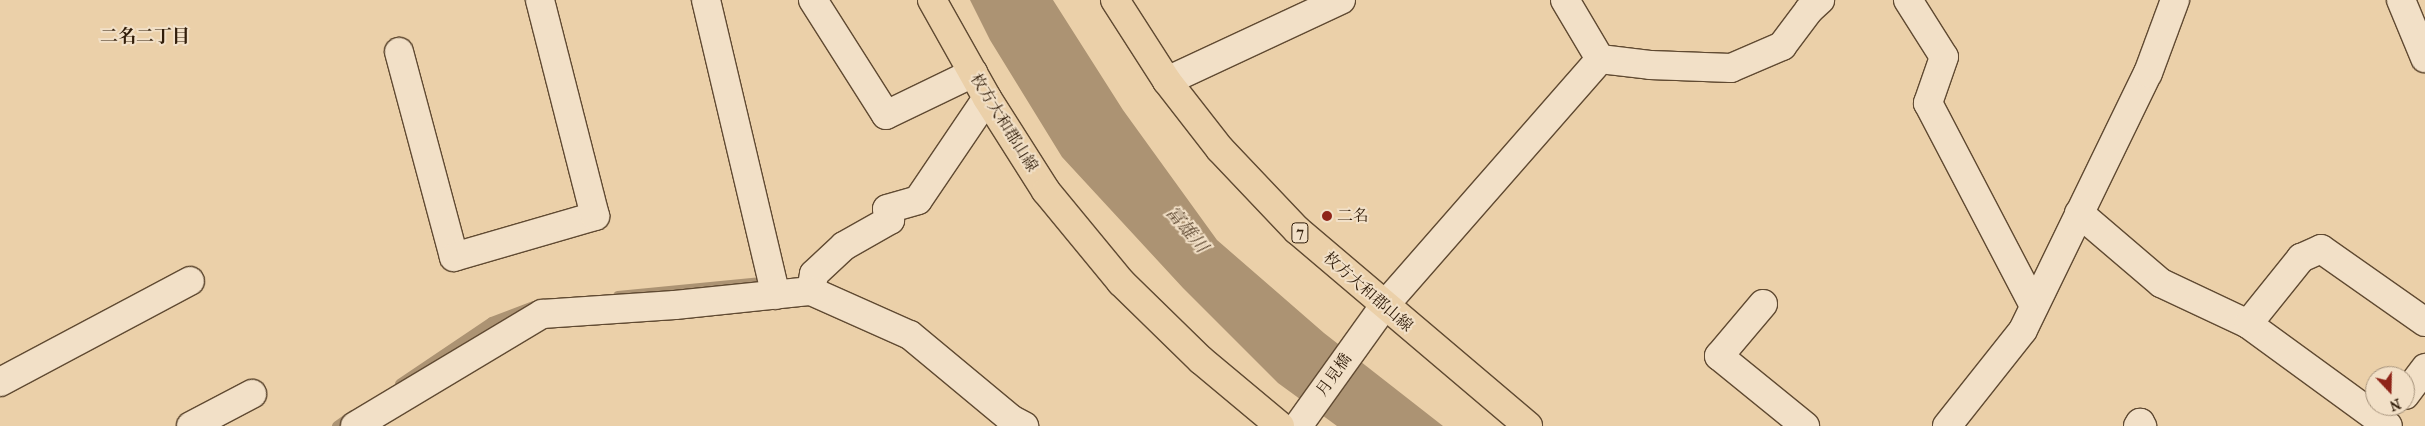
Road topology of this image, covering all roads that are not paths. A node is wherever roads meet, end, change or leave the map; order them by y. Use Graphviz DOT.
graph roads {
  1 [pos="540,0"];
  2 [pos="706,0"];
  3 [pos="813,0"];
  4 [pos="932,0"];
  5 [pos="1115,0"];
  6 [pos="1341,0"];
  7 [pos="1565,0"];
  8 [pos="1820,0"];
  9 [pos="1908,0"];
  10 [pos="2175,0"];
  11 [pos="2401,0"];
  12 [pos="399,52"];
  13 [pos="2425,58"];
  14 [pos="1600,59"];
  15 [pos="973,73"];
  16 [pos="1167,81"];
  17 [pos="987,98"];
  18 [pos="2079,213"];
  19 [pos="190,281"];
  20 [pos="811,291"];
  21 [pos="776,295"];
  22 [pos="1763,304"];
  23 [pos="1384,306"];
  24 [pos="2034,306"];
  25 [pos="2425,322"];
  26 [pos="2248,324"];
  27 [pos="2425,368"];
  28 [pos="0,382"];
  29 [pos="2415,382"];
  30 [pos="252,394"];
  31 [pos="2390,418"];
  32 [pos="1293,425"];
  33 [pos="191,426"];
  34 [pos="355,426"];
  35 [pos="1024,426"];
  36 [pos="1528,426"];
  37 [pos="1805,426"];
  38 [pos="1947,426"];
  39 [pos="2138,426"];
  40 [pos="2142,426"];
  1 -- 12 [label="street"];
  2 -- 21 [label="street"];
  3 -- 15 [label="street"];
  4 -- 15 [label="main road, 枚方大和郡山線"];
  5 -- 16 [label="main road, 枚方大和郡山線 / 7"];
  6 -- 16 [label="street"];
  7 -- 14 [label="street"];
  8 -- 14 [label="street"];
  9 -- 24 [label="street"];
  10 -- 18 [label="street"];
  11 -- 13 [label="street"];
  14 -- 23 [label="street, 月見橋"];
  15 -- 17 [label="main road, 枚方大和郡山線"];
  16 -- 23 [label="main road, 枚方大和郡山線 / 7"];
  17 -- 20 [label="street"];
  17 -- 32 [label="main road, 枚方大和郡山線"];
  18 -- 24 [label="street"];
  18 -- 26 [label="street"];
  19 -- 28 [label="street"];
  20 -- 21 [label="street"];
  20 -- 35 [label="street"];
  21 -- 34 [label="street"];
  22 -- 37 [label="street"];
  23 -- 32 [label="street, 月見橋"];
  23 -- 36 [label="main road, 枚方大和郡山線 / 7"];
  24 -- 38 [label="street"];
  25 -- 26 [label="street"];
  26 -- 31 [label="street"];
  27 -- 29 [label="street"];
  30 -- 33 [label="street"];
  39 -- 40 [label="street"];
}
